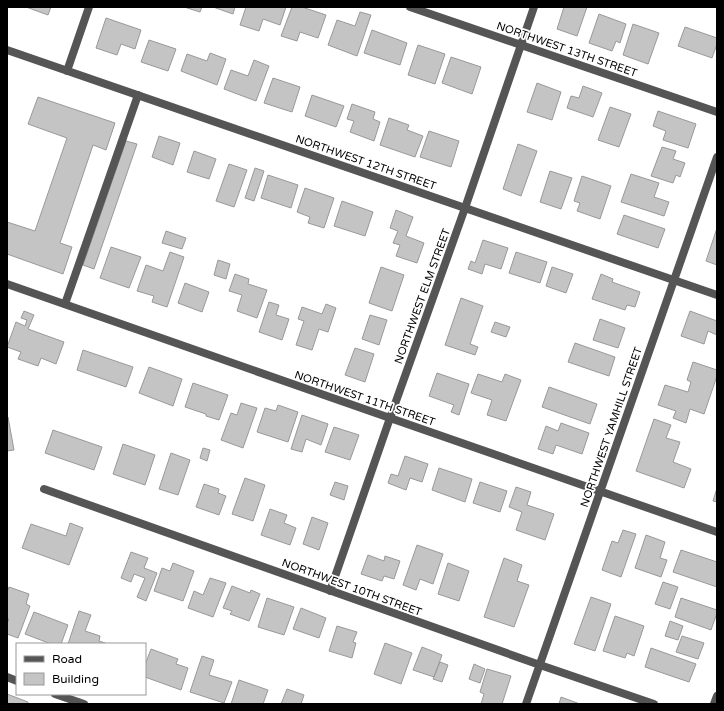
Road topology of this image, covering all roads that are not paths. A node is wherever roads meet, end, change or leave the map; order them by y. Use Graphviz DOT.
graph roads {
  1 [pos="89,7"];
  2 [pos="410,7"];
  3 [pos="534,7"];
  4 [pos="521,45"];
  5 [pos="7,50"];
  6 [pos="67,71"];
  7 [pos="138,95"];
  8 [pos="717,112"];
  9 [pos="717,157"];
  10 [pos="465,208"];
  11 [pos="674,280"];
  12 [pos="7,284"];
  13 [pos="717,295"];
  14 [pos="65,304"];
  15 [pos="390,418"];
  16 [pos="44,489"];
  17 [pos="601,491"];
  18 [pos="717,532"];
  19 [pos="330,591"];
  20 [pos="540,665"];
  21 [pos="58,695"];
  22 [pos="717,696"];
  23 [pos="84,704"];
  24 [pos="526,704"];
  25 [pos="654,704"];
  26 [pos="714,704"];
  1 -- 6 [label="street"];
  2 -- 4 [label="street, NORTHWEST 13TH STREET"];
  3 -- 4 [label="street, NORTHWEST ELM STREET"];
  4 -- 8 [label="street, NORTHWEST 13TH STREET"];
  4 -- 10 [label="street, NORTHWEST ELM STREET"];
  5 -- 6 [label="street, NORTHWEST 12TH STREET"];
  6 -- 7 [label="street, NORTHWEST 12TH STREET"];
  7 -- 10 [label="street, NORTHWEST 12TH STREET"];
  7 -- 14 [label="street"];
  9 -- 11 [label="street, NORTHWEST YAMHILL STREET"];
  10 -- 11 [label="street, NORTHWEST 12TH STREET"];
  10 -- 15 [label="street, NORTHWEST ELM STREET"];
  11 -- 13 [label="street, NORTHWEST 12TH STREET"];
  11 -- 17 [label="street, NORTHWEST YAMHILL STREET"];
  12 -- 14 [label="street, NORTHWEST 11TH STREET"];
  14 -- 15 [label="street, NORTHWEST 11TH STREET"];
  15 -- 17 [label="street, NORTHWEST 11TH STREET"];
  15 -- 19 [label="street, NORTHWEST ELM STREET"];
  16 -- 19 [label="street, NORTHWEST 10TH STREET"];
  17 -- 18 [label="street, NORTHWEST 11TH STREET"];
  17 -- 20 [label="street, NORTHWEST YAMHILL STREET"];
  19 -- 20 [label="street, NORTHWEST 10TH STREET"];
  20 -- 24 [label="street, NORTHWEST YAMHILL STREET"];
  20 -- 25 [label="street, NORTHWEST 10TH STREET"];
  21 -- 23 [label="street"];
  22 -- 26 [label="street"];
}
